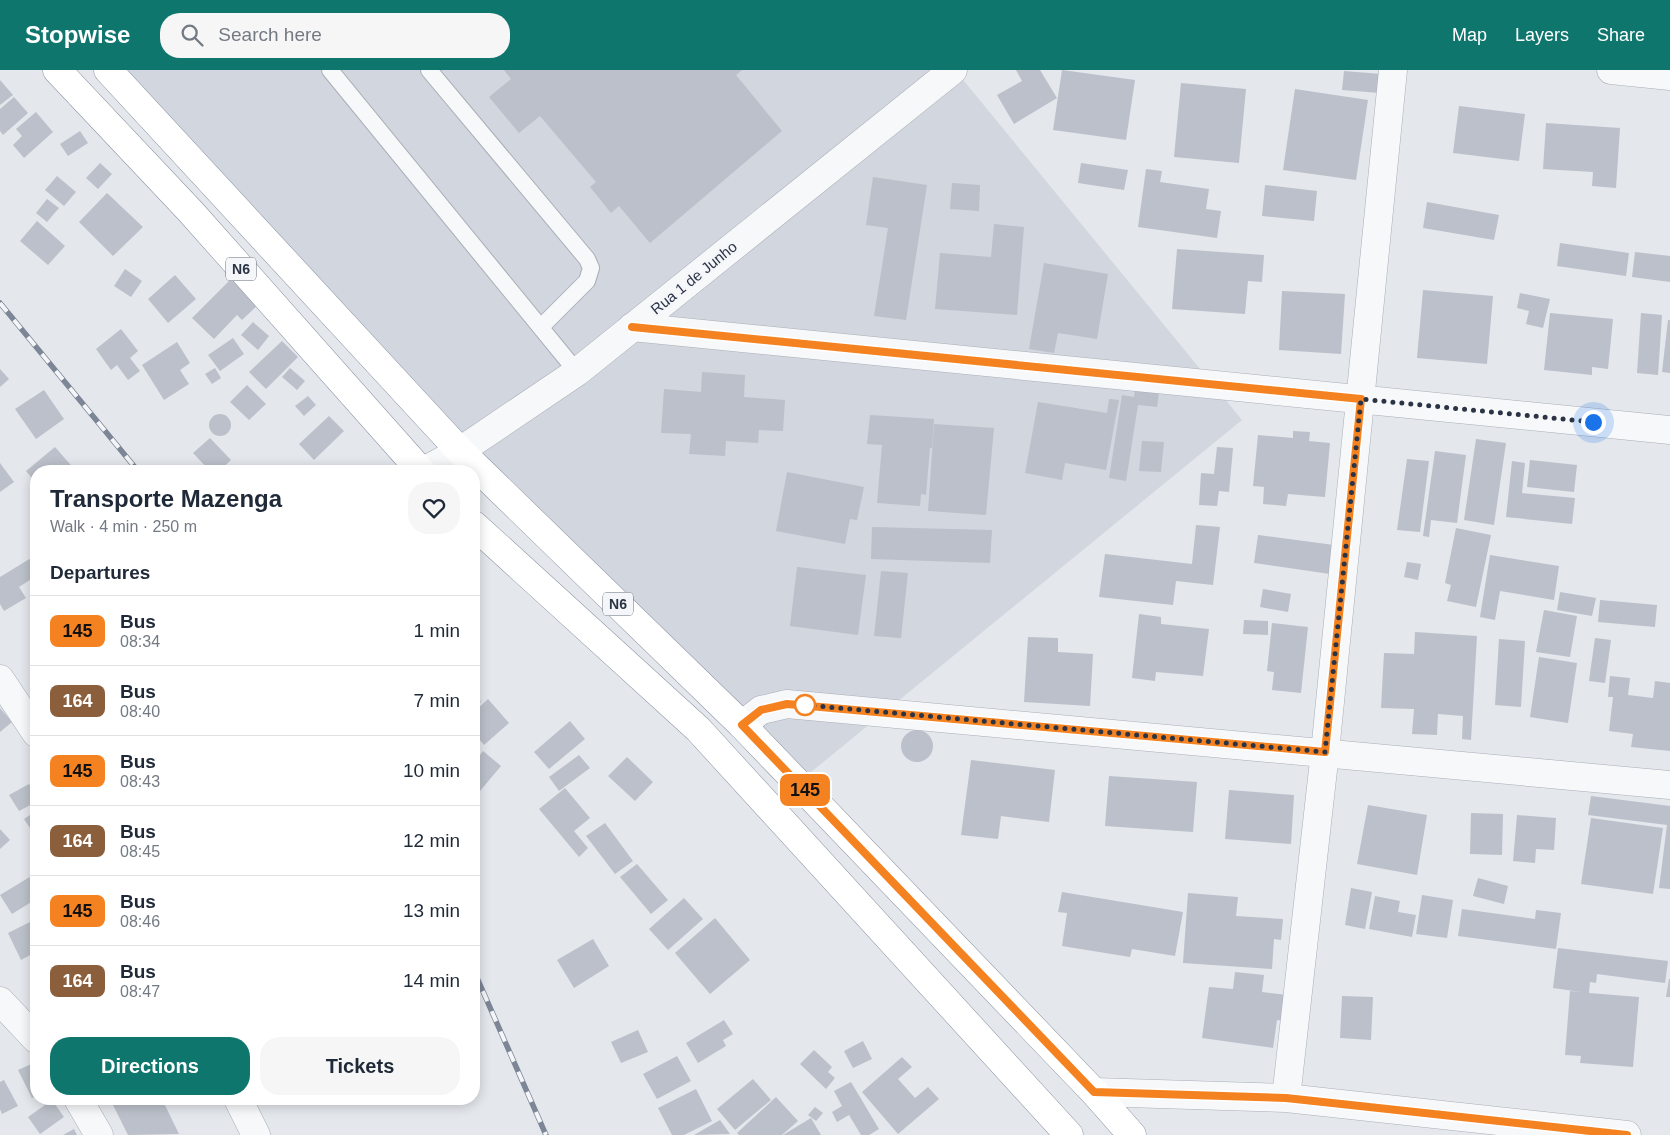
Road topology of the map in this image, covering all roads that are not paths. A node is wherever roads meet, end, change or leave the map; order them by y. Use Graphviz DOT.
graph roads {
  1 [pos="57,70"];
  2 [pos="108,70"];
  3 [pos="330,70"];
  4 [pos="429,70"];
  5 [pos="953,70"];
  6 [pos="1393,70"];
  7 [pos="1611,70"];
  8 [pos="1670,76"];
  9 [pos="541,327"];
  10 [pos="632,327"];
  11 [pos="577,372"];
  12 [pos="1361,399"];
  13 [pos="1670,430"];
  14 [pos="460,451"];
  15 [pos="418,465"];
  16 [pos="434,465"];
  17 [pos="474,465"];
  18 [pos="480,470"];
  19 [pos="480,530"];
  20 [pos="0,680"];
  21 [pos="30,724"];
  22 [pos="742,725"];
  23 [pos="1325,752"];
  24 [pos="1670,785"];
  25 [pos="0,1001"];
  26 [pos="30,1032"];
  27 [pos="1094,1092"];
  28 [pos="1286,1098"];
  29 [pos="82,1105"];
  30 [pos="241,1105"];
  31 [pos="99,1135"];
  32 [pos="256,1135"];
  33 [pos="1069,1135"];
  34 [pos="1132,1135"];
  35 [pos="1627,1135"];
  1 -- 15 [label="highway, N6"];
  2 -- 14 [label="highway, N6"];
  3 -- 9 [label="lane"];
  4 -- 9 [label="lane"];
  5 -- 10 [label="street, Rua 1 de Junho"];
  6 -- 12 [label="street"];
  7 -- 8 [label="street"];
  9 -- 11 [label="lane"];
  10 -- 11 [label="street, Rua 1 de Junho"];
  10 -- 12 [label="street"];
  11 -- 14 [label="street, Rua 1 de Junho"];
  12 -- 13 [label="street"];
  12 -- 23 [label="street"];
  14 -- 16 [label="street, Rua 1 de Junho"];
  14 -- 17 [label="highway, N6"];
  18 -- 22 [label="highway, N6"];
  19 -- 33 [label="highway, N6"];
  20 -- 21 [label="street"];
  22 -- 23 [label="street"];
  22 -- 27 [label="highway, N6"];
  23 -- 24 [label="street"];
  23 -- 28 [label="street"];
  25 -- 26 [label="street"];
  27 -- 28 [label="street"];
  27 -- 34 [label="highway, N6"];
  28 -- 35 [label="street"];
  29 -- 31 [label="street"];
  30 -- 32 [label="street"];
}
